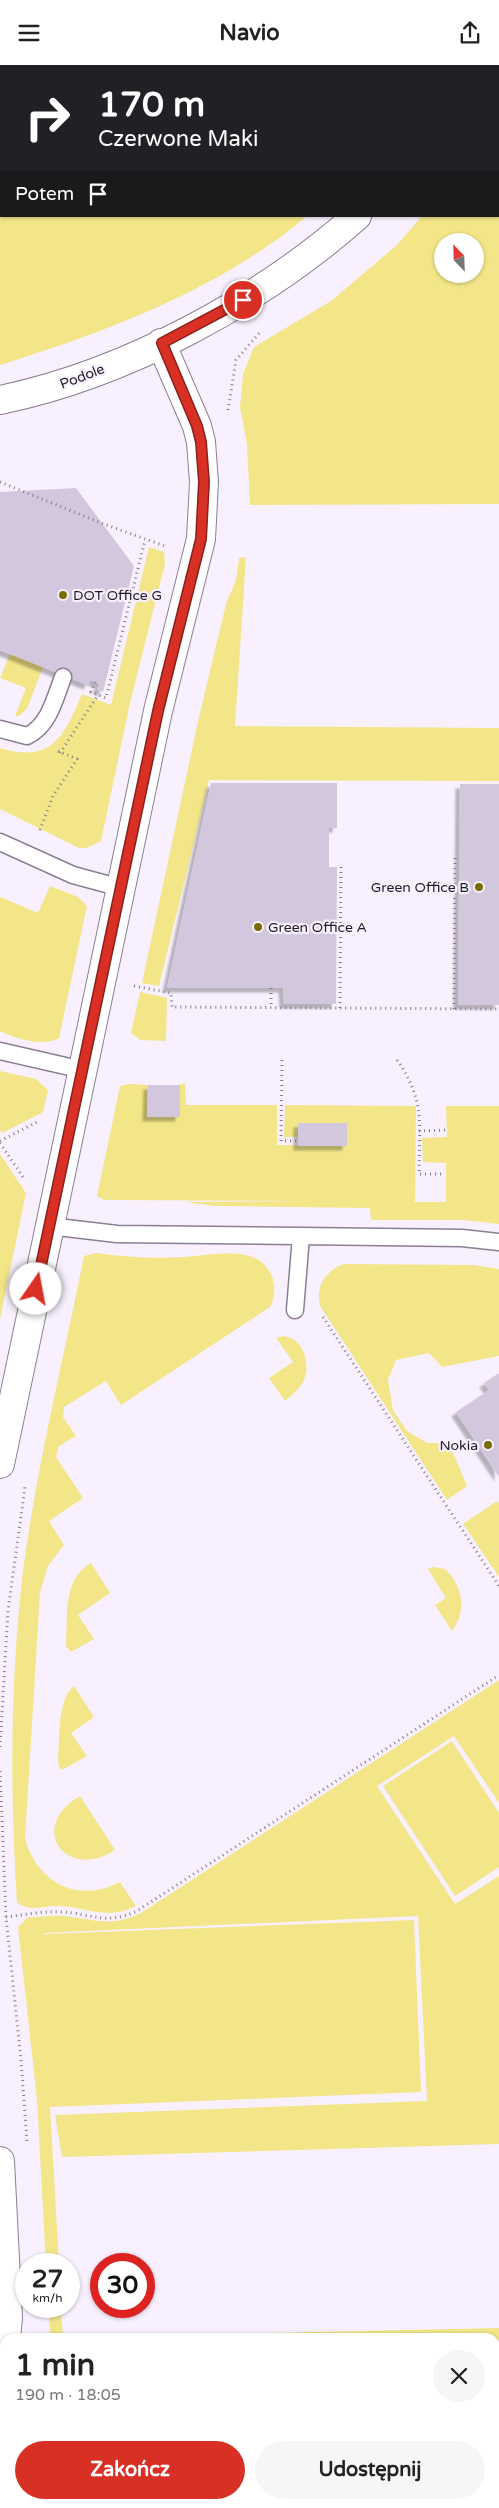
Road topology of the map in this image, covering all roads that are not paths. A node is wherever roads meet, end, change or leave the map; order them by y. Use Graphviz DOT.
graph roads {
  1 [pos="356,217"];
  2 [pos="162,343"];
  3 [pos="0,400"];
  4 [pos="63,677"];
  5 [pos="0,729"];
  6 [pos="0,842"];
  7 [pos="121,888"];
  8 [pos="0,1051"];
  9 [pos="83,1070"];
  10 [pos="49,1226"];
  11 [pos="301,1236"];
  12 [pos="499,1242"];
  13 [pos="295,1310"];
  14 [pos="0,1463"];
  15 [pos="0,2161"];
  16 [pos="6,2333"];
  1 -- 2 [label="street, Podole"];
  2 -- 3 [label="street, Podole"];
  2 -- 7 [label="street"];
  4 -- 5 [label="lane"];
  6 -- 7 [label="lane"];
  7 -- 9 [label="street"];
  8 -- 9 [label="lane"];
  9 -- 10 [label="street"];
  10 -- 11 [label="lane"];
  10 -- 14 [label="street"];
  11 -- 12 [label="lane"];
  11 -- 13 [label="lane"];
  15 -- 16 [label="street"];
}
